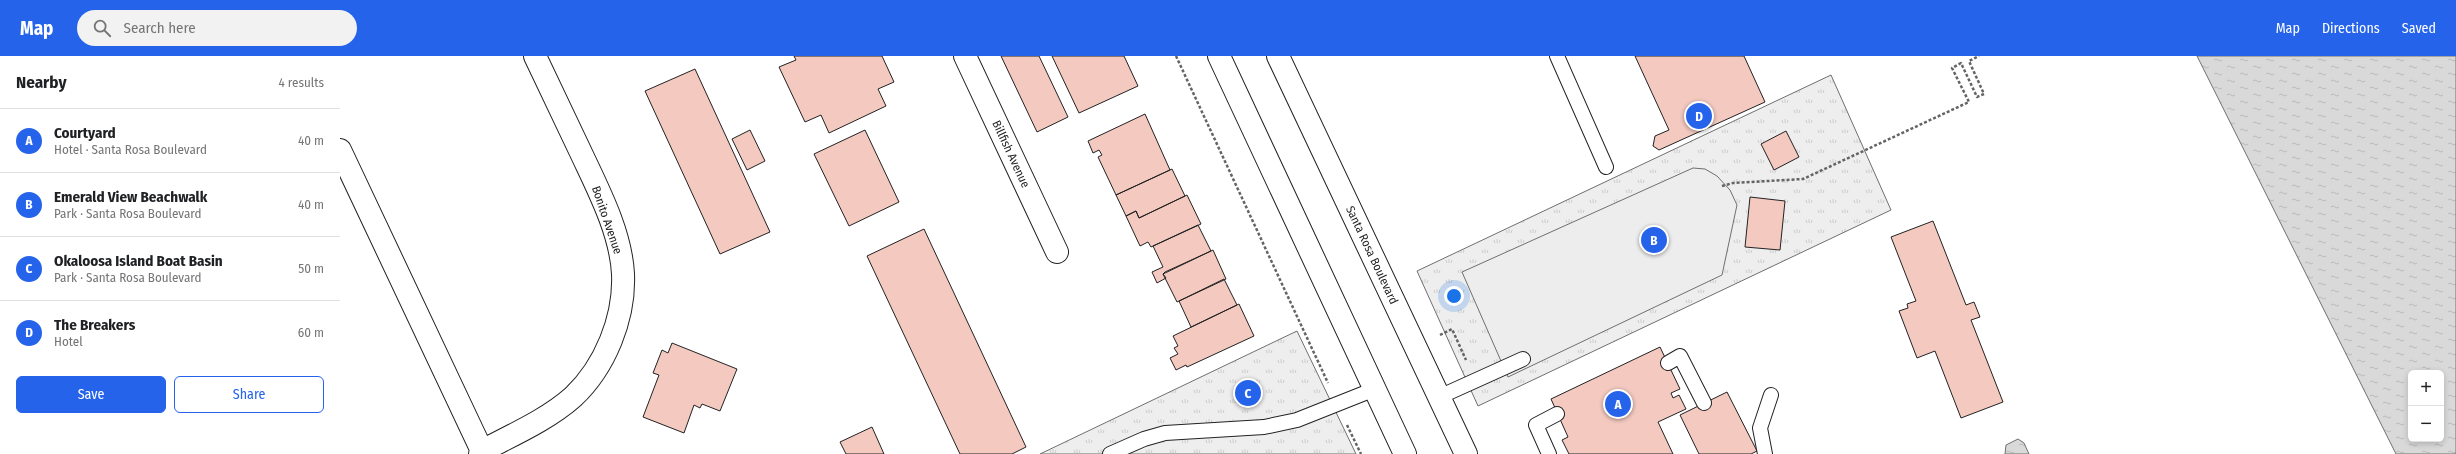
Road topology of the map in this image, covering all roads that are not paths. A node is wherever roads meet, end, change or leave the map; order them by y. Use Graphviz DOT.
graph roads {
  1 [pos="535,56"];
  2 [pos="965,56"];
  3 [pos="1220,56"];
  4 [pos="1278,56"];
  5 [pos="1557,56"];
  6 [pos="340,150"];
  7 [pos="1606,167"];
  8 [pos="1057,252"];
  9 [pos="1523,359"];
  10 [pos="1668,363"];
  11 [pos="1375,389"];
  12 [pos="1771,395"];
  13 [pos="1439,398"];
  14 [pos="1704,404"];
  15 [pos="1557,414"];
  16 [pos="481,452"];
  17 [pos="1110,454"];
  18 [pos="1406,454"];
  19 [pos="1466,454"];
  20 [pos="1550,454"];
  21 [pos="1765,454"];
  1 -- 16 [label="street, Bonito Avenue"];
  2 -- 8 [label="street, Billfish Avenue"];
  3 -- 11 [label="street"];
  4 -- 13 [label="street, Santa Rosa Boulevard"];
  5 -- 7 [label="lane"];
  6 -- 16 [label="street"];
  9 -- 13 [label="lane"];
  10 -- 14 [label="lane"];
  11 -- 17 [label="lane"];
  11 -- 18 [label="street"];
  12 -- 21 [label="lane"];
  13 -- 19 [label="street, Santa Rosa Boulevard"];
  15 -- 20 [label="lane"];
}
